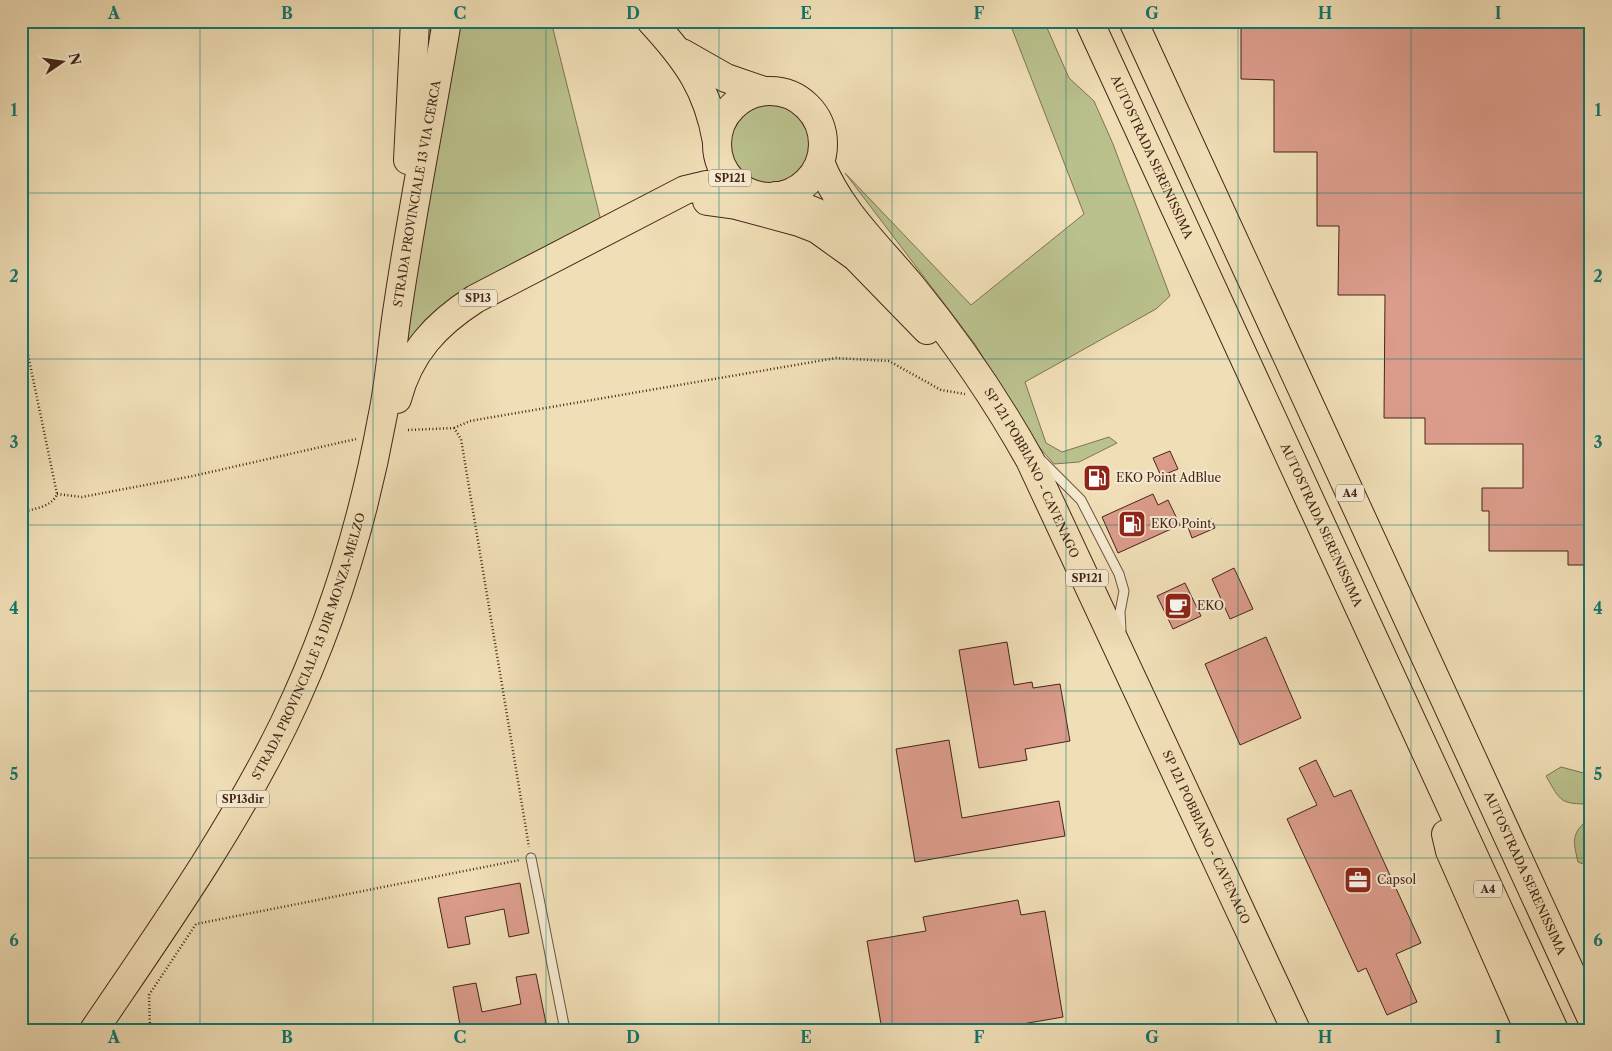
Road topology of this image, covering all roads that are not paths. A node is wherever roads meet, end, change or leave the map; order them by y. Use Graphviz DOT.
graph roads {
  1 [pos="415,21"];
  2 [pos="447,21"];
  3 [pos="652,21"];
  4 [pos="1089,21"];
  5 [pos="1133,21"];
  6 [pos="678,51"];
  7 [pos="764,91"];
  8 [pos="718,146"];
  9 [pos="820,162"];
  10 [pos="741,188"];
  11 [pos="776,196"];
  12 [pos="606,232"];
  13 [pos="927,330"];
  14 [pos="390,366"];
  15 [pos="350,547"];
  16 [pos="1423,748"];
  17 [pos="531,858"];
  18 [pos="1567,966"];
  19 [pos="1591,1002"];
  20 [pos="1591,1017"];
  21 [pos="94,1030"];
  22 [pos="565,1030"];
  23 [pos="1280,1030"];
  24 [pos="1296,1030"];
  25 [pos="1530,1030"];
  26 [pos="1554,1030"];
  1 -- 14 [label="main road"];
  2 -- 14 [label="main road, STRADA PROVINCIALE 13 VIA CERCA"];
  3 -- 6 [label="main road, SP121"];
  4 -- 16 [label="main road, AUTOSTRADA SERENISSIMA / A4"];
  5 -- 18 [label="main road, AUTOSTRADA SERENISSIMA / A4"];
  6 -- 7 [label="main road, SP121"];
  6 -- 8 [label="main road, SP121"];
  7 -- 8 [label="main road, SP121"];
  7 -- 9 [label="main road, SP121"];
  8 -- 10 [label="main road, SP121"];
  9 -- 11 [label="main road, SP 121 POBBIANO - CAVENAGO / SP121"];
  9 -- 24 [label="main road, SP 121 POBBIANO - CAVENAGO / SP121"];
  10 -- 11 [label="main road, SP 121 POBBIANO - CAVENAGO / SP121"];
  10 -- 12 [label="main road, SP13"];
  11 -- 13 [label="main road, SP 121 POBBIANO - CAVENAGO / SP121"];
  12 -- 13 [label="main road, SP13"];
  12 -- 15 [label="main road, SP13"];
  13 -- 23 [label="main road, SP 121 POBBIANO - CAVENAGO / SP121"];
  14 -- 15 [label="main road, STRADA PROVINCIALE 13 DIR MONZA-MELZO / SP13dir"];
  15 -- 21 [label="main road, STRADA PROVINCIALE 13 DIR MONZA-MELZO / SP13dir"];
  16 -- 25 [label="main road"];
  16 -- 26 [label="main road, AUTOSTRADA SERENISSIMA / A4"];
  17 -- 22 [label="lane"];
  18 -- 19 [label="main road"];
  18 -- 20 [label="main road, AUTOSTRADA SERENISSIMA / A4"];
}
